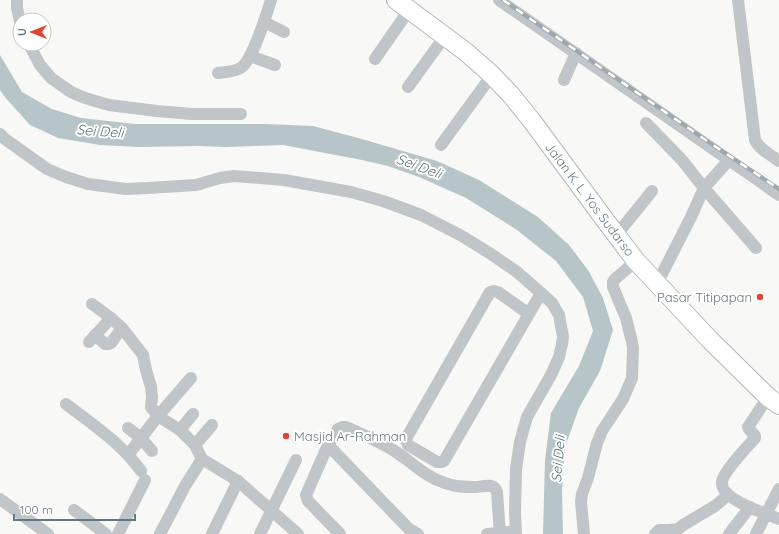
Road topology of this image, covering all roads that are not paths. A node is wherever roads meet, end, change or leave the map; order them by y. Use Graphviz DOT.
graph roads {
  1 [pos="17,0"];
  2 [pos="271,0"];
  3 [pos="499,0"];
  4 [pos="738,0"];
  5 [pos="406,3"];
  6 [pos="18,12"];
  7 [pos="264,22"];
  8 [pos="284,32"];
  9 [pos="445,36"];
  10 [pos="33,52"];
  11 [pos="576,53"];
  12 [pos="250,56"];
  13 [pos="375,59"];
  14 [pos="275,65"];
  15 [pos="218,73"];
  16 [pos="492,75"];
  17 [pos="564,80"];
  18 [pos="408,87"];
  19 [pos="241,114"];
  20 [pos="646,122"];
  21 [pos="0,134"];
  22 [pos="441,145"];
  23 [pos="729,160"];
  24 [pos="779,161"];
  25 [pos="704,188"];
  26 [pos="652,191"];
  27 [pos="779,195"];
  28 [pos="623,227"];
  29 [pos="756,248"];
  30 [pos="636,261"];
  31 [pos="662,274"];
  32 [pos="541,293"];
  33 [pos="92,304"];
  34 [pos="529,314"];
  35 [pos="110,318"];
  36 [pos="122,328"];
  37 [pos="706,329"];
  38 [pos="191,378"];
  39 [pos="775,398"];
  40 [pos="66,404"];
  41 [pos="193,414"];
  42 [pos="158,416"];
  43 [pos="212,425"];
  44 [pos="128,428"];
  45 [pos="180,430"];
  46 [pos="141,438"];
  47 [pos="195,445"];
  48 [pos="328,445"];
  49 [pos="152,451"];
  50 [pos="128,455"];
  51 [pos="202,459"];
  52 [pos="296,460"];
  53 [pos="238,481"];
  54 [pos="779,489"];
  55 [pos="728,495"];
  56 [pos="0,499"];
  57 [pos="750,507"];
  58 [pos="74,510"];
  59 [pos="271,511"];
  60 [pos="766,514"];
  61 [pos="779,519"];
  62 [pos="516,533"];
  63 [pos="48,534"];
  64 [pos="106,534"];
  65 [pos="118,534"];
  66 [pos="160,534"];
  67 [pos="212,534"];
  68 [pos="260,534"];
  69 [pos="298,534"];
  70 [pos="340,534"];
  71 [pos="418,534"];
  72 [pos="487,534"];
  73 [pos="500,534"];
  74 [pos="584,534"];
  75 [pos="655,534"];
  76 [pos="729,534"];
  77 [pos="756,534"];
  1 -- 6 [label="street"];
  2 -- 7 [label="street"];
  3 -- 11 [label="street"];
  4 -- 24 [label="street"];
  5 -- 9 [label="highway, Jalan K. L. Yos Sudarso"];
  5 -- 13 [label="street"];
  5 -- 28 [label="highway, Jalan K. L. Yos Sudarso"];
  7 -- 8 [label="street"];
  7 -- 12 [label="street"];
  9 -- 16 [label="highway, Jalan K. L. Yos Sudarso"];
  9 -- 18 [label="street"];
  10 -- 19 [label="street"];
  11 -- 17 [label="street"];
  11 -- 23 [label="street"];
  12 -- 14 [label="street"];
  12 -- 15 [label="street"];
  16 -- 22 [label="street"];
  16 -- 30 [label="highway, Jalan K. L. Yos Sudarso"];
  20 -- 25 [label="street"];
  21 -- 32 [label="street"];
  23 -- 25 [label="street"];
  23 -- 27 [label="street"];
  25 -- 29 [label="street"];
  25 -- 31 [label="street"];
  26 -- 28 [label="street"];
  28 -- 31 [label="highway, Jalan K. L. Yos Sudarso"];
  30 -- 37 [label="highway, Jalan K. L. Yos Sudarso"];
  30 -- 74 [label="street"];
  31 -- 37 [label="highway, Jalan K. L. Yos Sudarso"];
  32 -- 34 [label="street"];
  32 -- 62 [label="street"];
  33 -- 35 [label="street"];
  34 -- 34 [label="street"];
  35 -- 36 [label="street"];
  35 -- 36 [label="street"];
  36 -- 42 [label="street"];
  37 -- 39 [label="highway, Jalan K. L. Yos Sudarso"];
  38 -- 42 [label="street"];
  39 -- 55 [label="street"];
  40 -- 50 [label="street"];
  41 -- 45 [label="street"];
  42 -- 45 [label="street"];
  42 -- 46 [label="street"];
  43 -- 47 [label="street"];
  44 -- 46 [label="street"];
  45 -- 47 [label="street"];
  46 -- 49 [label="street"];
  46 -- 50 [label="street"];
  47 -- 51 [label="street"];
  48 -- 70 [label="street"];
  48 -- 71 [label="street"];
  48 -- 73 [label="street"];
  50 -- 65 [label="street"];
  51 -- 53 [label="street"];
  51 -- 66 [label="street"];
  52 -- 59 [label="street"];
  53 -- 59 [label="street"];
  53 -- 67 [label="street"];
  54 -- 60 [label="street"];
  55 -- 57 [label="street"];
  55 -- 75 [label="street"];
  56 -- 63 [label="street"];
  57 -- 60 [label="street"];
  57 -- 76 [label="street"];
  58 -- 64 [label="street"];
  59 -- 68 [label="street"];
  59 -- 69 [label="street"];
  60 -- 61 [label="street"];
  60 -- 77 [label="street"];
  62 -- 73 [label="street"];
  72 -- 73 [label="street"];
}
